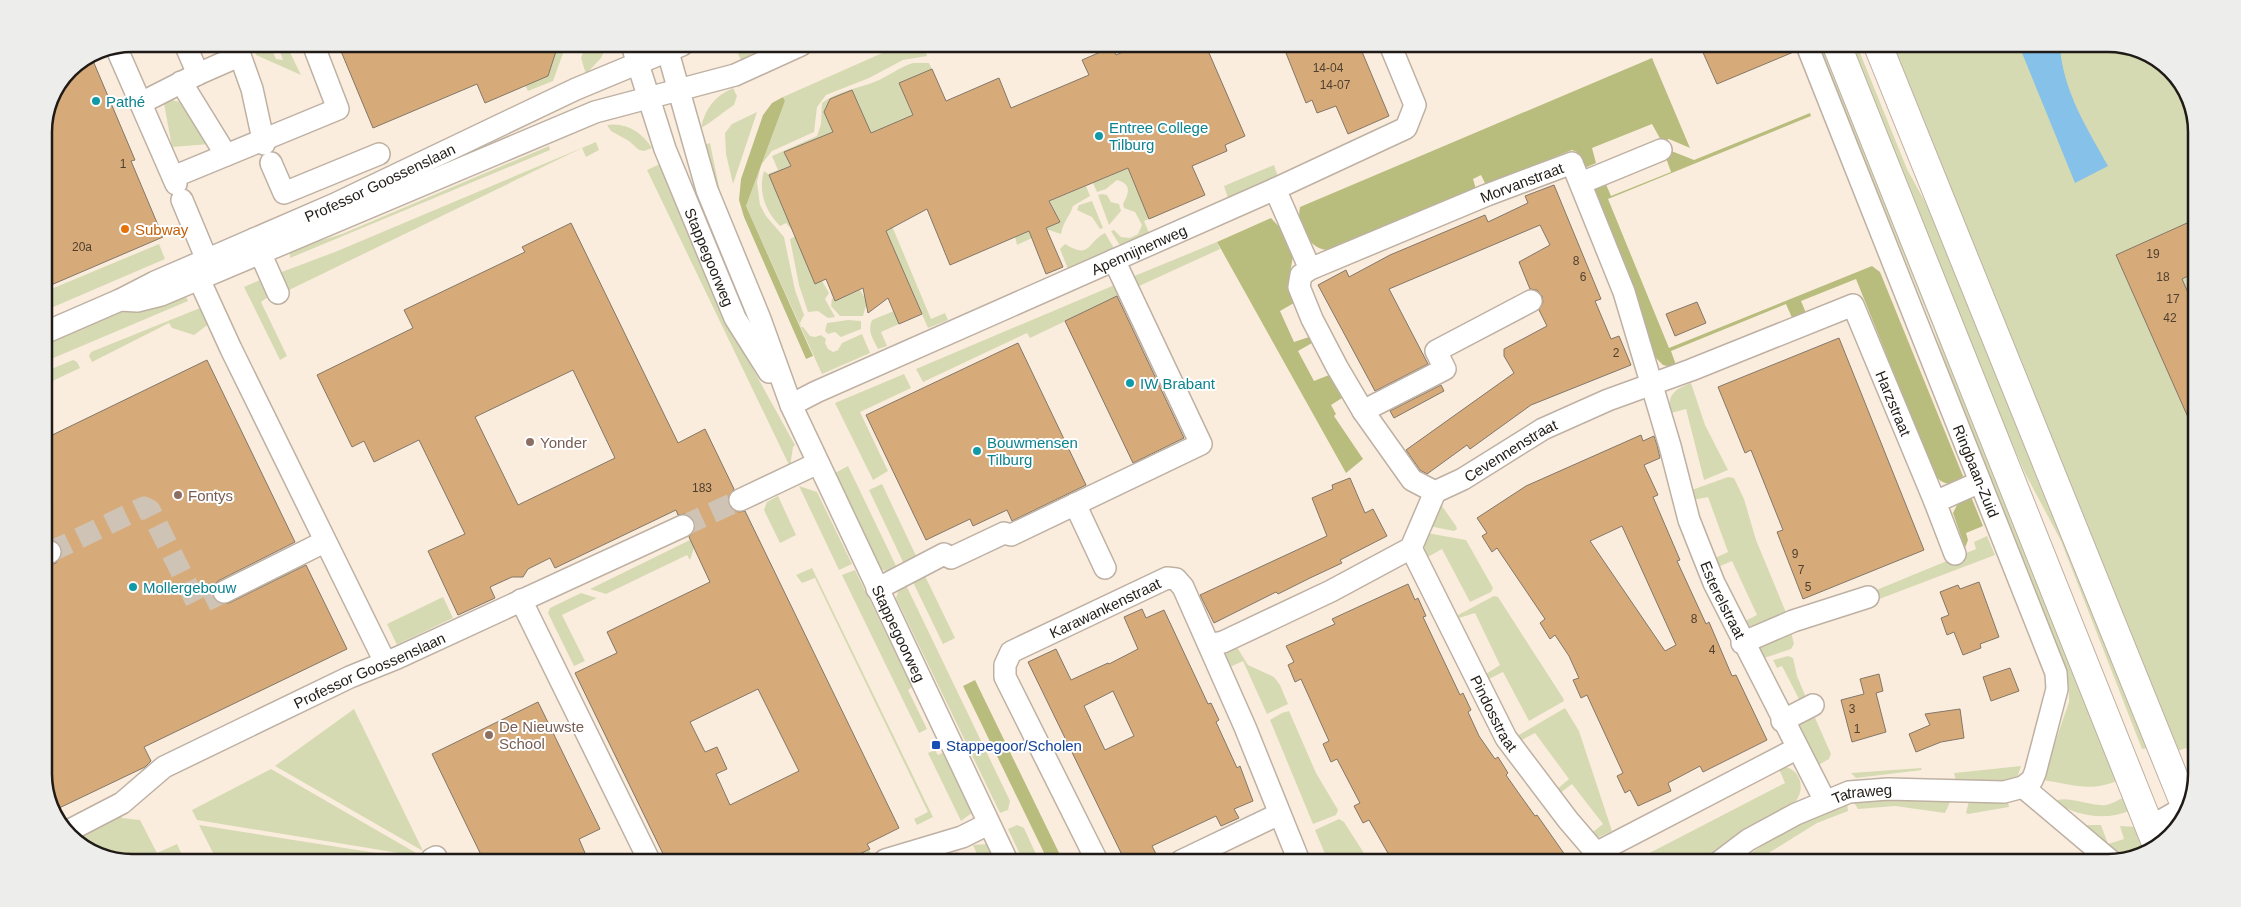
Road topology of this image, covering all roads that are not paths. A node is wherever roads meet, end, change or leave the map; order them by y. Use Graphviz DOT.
graph roads {
  1 [pos="186,52"];
  2 [pos="235,52"];
  3 [pos="239,52"];
  4 [pos="316,52"];
  5 [pos="673,52"];
  6 [pos="786,52"];
  7 [pos="1393,52"];
  8 [pos="1810,52"];
  9 [pos="1840,52"];
  10 [pos="1881,52"];
  11 [pos="119,54"];
  12 [pos="636,54"];
  13 [pos="190,78"];
  14 [pos="678,90"];
  15 [pos="649,98"];
  16 [pos="141,103"];
  17 [pos="266,149"];
  18 [pos="1661,150"];
  19 [pos="379,154"];
  20 [pos="226,155"];
  21 [pos="1581,183"];
  22 [pos="177,187"];
  23 [pos="1275,189"];
  24 [pos="257,246"];
  25 [pos="1114,260"];
  26 [pos="1310,269"];
  27 [pos="206,274"];
  28 [pos="278,293"];
  29 [pos="1531,301"];
  30 [pos="1853,305"];
  31 [pos="52,329"];
  32 [pos="1652,385"];
  33 [pos="791,406"];
  34 [pos="1363,411"];
  35 [pos="818,463"];
  36 [pos="1980,482"];
  37 [pos="1435,492"];
  38 [pos="740,500"];
  39 [pos="1935,502"];
  40 [pos="1074,504"];
  41 [pos="683,526"];
  42 [pos="327,545"];
  43 [pos="1411,548"];
  44 [pos="1955,554"];
  45 [pos="1104,568"];
  46 [pos="877,589"];
  47 [pos="224,592"];
  48 [pos="1868,597"];
  49 [pos="521,600"];
  50 [pos="1742,643"];
  51 [pos="1209,645"];
  52 [pos="385,662"];
  53 [pos="1813,705"];
  54 [pos="1782,721"];
  55 [pos="1796,749"];
  56 [pos="2023,787"];
  57 [pos="1825,801"];
  58 [pos="1279,814"];
  59 [pos="2174,820"];
  60 [pos="988,824"];
  61 [pos="74,828"];
  62 [pos="646,854"];
  63 [pos="920,854"];
  64 [pos="1003,854"];
  65 [pos="1094,854"];
  66 [pos="1196,854"];
  67 [pos="1296,854"];
  68 [pos="1597,854"];
  69 [pos="1607,854"];
  70 [pos="1730,854"];
  71 [pos="2103,854"];
  1 -- 13 [label="street"];
  2 -- 13 [label="street"];
  3 -- 17 [label="street"];
  4 -- 17 [label="street"];
  5 -- 14 [label="street, Stappegoorweg"];
  6 -- 14 [label="street"];
  7 -- 23 [label="street, Apennijnenweg"];
  8 -- 36 [label="street, Ringbaan-Zuid"];
  9 -- 59 [label="main road, Ringbaan-Zuid"];
  10 -- 59 [label="main road, Ringbaan-Zuid"];
  11 -- 16 [label="street"];
  12 -- 15 [label="street, Stappegoorweg"];
  12 -- 24 [label="street, Professor Goossenslaan"];
  13 -- 16 [label="street"];
  13 -- 20 [label="street"];
  14 -- 15 [label="street"];
  14 -- 33 [label="street, Stappegoorweg"];
  15 -- 24 [label="street, Professor Goossenslaan"];
  15 -- 33 [label="street, Stappegoorweg"];
  16 -- 22 [label="street"];
  17 -- 19 [label="street"];
  17 -- 20 [label="street"];
  18 -- 21 [label="street"];
  20 -- 22 [label="street"];
  21 -- 26 [label="street, Morvanstraat"];
  21 -- 32 [label="street, Morvanstraat"];
  22 -- 27 [label="street"];
  23 -- 25 [label="street, Apennijnenweg"];
  23 -- 26 [label="street"];
  24 -- 27 [label="street, Professor Goossenslaan"];
  24 -- 28 [label="street"];
  25 -- 33 [label="street, Apennijnenweg"];
  25 -- 40 [label="street"];
  26 -- 34 [label="street"];
  27 -- 31 [label="street, Professor Goossenslaan"];
  27 -- 42 [label="street"];
  29 -- 34 [label="street"];
  30 -- 32 [label="street, Cevennenstraat"];
  30 -- 39 [label="street, Harzstraat"];
  32 -- 37 [label="street, Cevennenstraat"];
  32 -- 50 [label="street, Esterelstraat"];
  33 -- 35 [label="street, Stappegoorweg"];
  34 -- 37 [label="street"];
  35 -- 38 [label="street"];
  35 -- 46 [label="street, Stappegoorweg"];
  36 -- 39 [label="street"];
  36 -- 56 [label="street, Ringbaan-Zuid"];
  37 -- 43 [label="street"];
  39 -- 44 [label="street, Harzstraat"];
  40 -- 45 [label="street"];
  40 -- 46 [label="street"];
  41 -- 49 [label="street, Professor Goossenslaan"];
  42 -- 47 [label="street"];
  42 -- 52 [label="street"];
  43 -- 51 [label="street"];
  43 -- 68 [label="street, Pindosstraat"];
  46 -- 60 [label="street, Stappegoorweg"];
  48 -- 50 [label="street"];
  49 -- 52 [label="street, Professor Goossenslaan"];
  49 -- 62 [label="street"];
  50 -- 54 [label="street, Esterelstraat"];
  51 -- 58 [label="street, Karawankenstraat"];
  51 -- 65 [label="street, Karawankenstraat"];
  52 -- 61 [label="street, Professor Goossenslaan"];
  53 -- 54 [label="street"];
  54 -- 55 [label="street, Esterelstraat"];
  55 -- 57 [label="street, Esterelstraat"];
  55 -- 69 [label="street"];
  56 -- 57 [label="street, Tatraweg"];
  56 -- 71 [label="street"];
  57 -- 70 [label="street, Tatraweg"];
  58 -- 66 [label="street"];
  58 -- 67 [label="street, Karawankenstraat"];
  60 -- 63 [label="street"];
  60 -- 64 [label="street, Stappegoorweg"];
}
